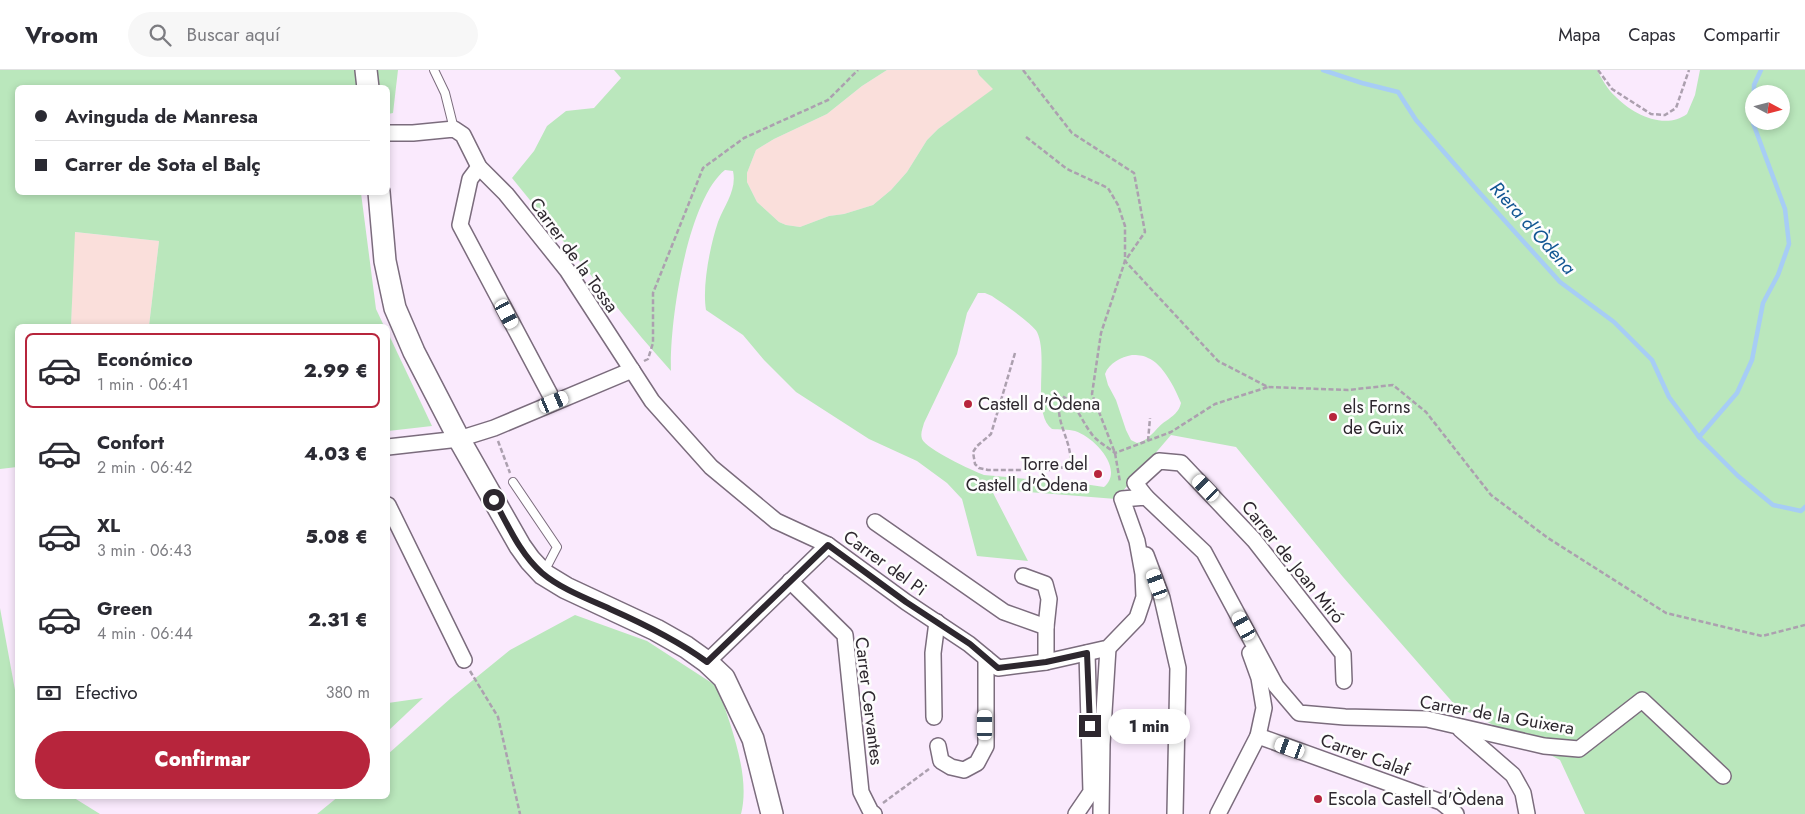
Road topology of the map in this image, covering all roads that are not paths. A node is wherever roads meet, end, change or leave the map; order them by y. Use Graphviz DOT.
graph roads {
  1 [pos="366,70"];
  2 [pos="434,70"];
  3 [pos="368,85"];
  4 [pos="454,129"];
  5 [pos="390,133"];
  6 [pos="479,167"];
  7 [pos="378,195"];
  8 [pos="632,370"];
  9 [pos="554,402"];
  10 [pos="459,439"];
  11 [pos="390,448"];
  12 [pos="513,482"];
  13 [pos="1146,497"];
  14 [pos="390,510"];
  15 [pos="1128,516"];
  16 [pos="875,522"];
  17 [pos="828,545"];
  18 [pos="543,574"];
  19 [pos="1023,576"];
  20 [pos="790,581"];
  21 [pos="937,622"];
  22 [pos="1244,626"];
  23 [pos="1046,627"];
  24 [pos="1108,648"];
  25 [pos="1087,653"];
  26 [pos="986,658"];
  27 [pos="464,660"];
  28 [pos="707,662"];
  29 [pos="1046,662"];
  30 [pos="1344,681"];
  31 [pos="934,717"];
  32 [pos="1457,727"];
  33 [pos="1258,736"];
  34 [pos="939,753"];
  35 [pos="1722,776"];
  36 [pos="872,813"];
  37 [pos="772,814"];
  38 [pos="1076,814"];
  39 [pos="1101,814"];
  40 [pos="1175,814"];
  41 [pos="1218,814"];
  42 [pos="1456,814"];
  43 [pos="1526,814"];
  1 -- 3 [label="street"];
  2 -- 4 [label="lane"];
  4 -- 5 [label="street"];
  4 -- 6 [label="street, Carrer de la Tossa"];
  6 -- 8 [label="street, Carrer de la Tossa"];
  6 -- 9 [label="street"];
  7 -- 10 [label="street"];
  8 -- 9 [label="street"];
  8 -- 17 [label="street, Carrer del Pi"];
  9 -- 10 [label="street"];
  10 -- 11 [label="street"];
  10 -- 18 [label="street"];
  12 -- 18 [label="lane"];
  13 -- 15 [label="street"];
  13 -- 22 [label="street, Carrer de la Guixera"];
  13 -- 30 [label="street, Carrer de Joan Miró"];
  14 -- 27 [label="street"];
  15 -- 24 [label="street"];
  15 -- 40 [label="street"];
  16 -- 23 [label="street"];
  17 -- 20 [label="street"];
  17 -- 21 [label="street, Carrer del Pi"];
  18 -- 28 [label="street"];
  19 -- 23 [label="street"];
  20 -- 28 [label="street"];
  20 -- 36 [label="street, Carrer Cervantes"];
  21 -- 26 [label="street, Carrer del Pi"];
  21 -- 31 [label="street"];
  22 -- 32 [label="street, Carrer de la Guixera"];
  22 -- 33 [label="street"];
  23 -- 29 [label="street"];
  24 -- 25 [label="street, Carrer del Pi"];
  24 -- 39 [label="street"];
  25 -- 29 [label="street, Carrer del Pi"];
  25 -- 38 [label="street"];
  26 -- 29 [label="street, Carrer del Pi"];
  26 -- 34 [label="street"];
  28 -- 37 [label="street"];
  32 -- 35 [label="street, Carrer de la Guixera"];
  32 -- 43 [label="street"];
  33 -- 41 [label="street"];
  33 -- 42 [label="street, Carrer Calaf"];
}
